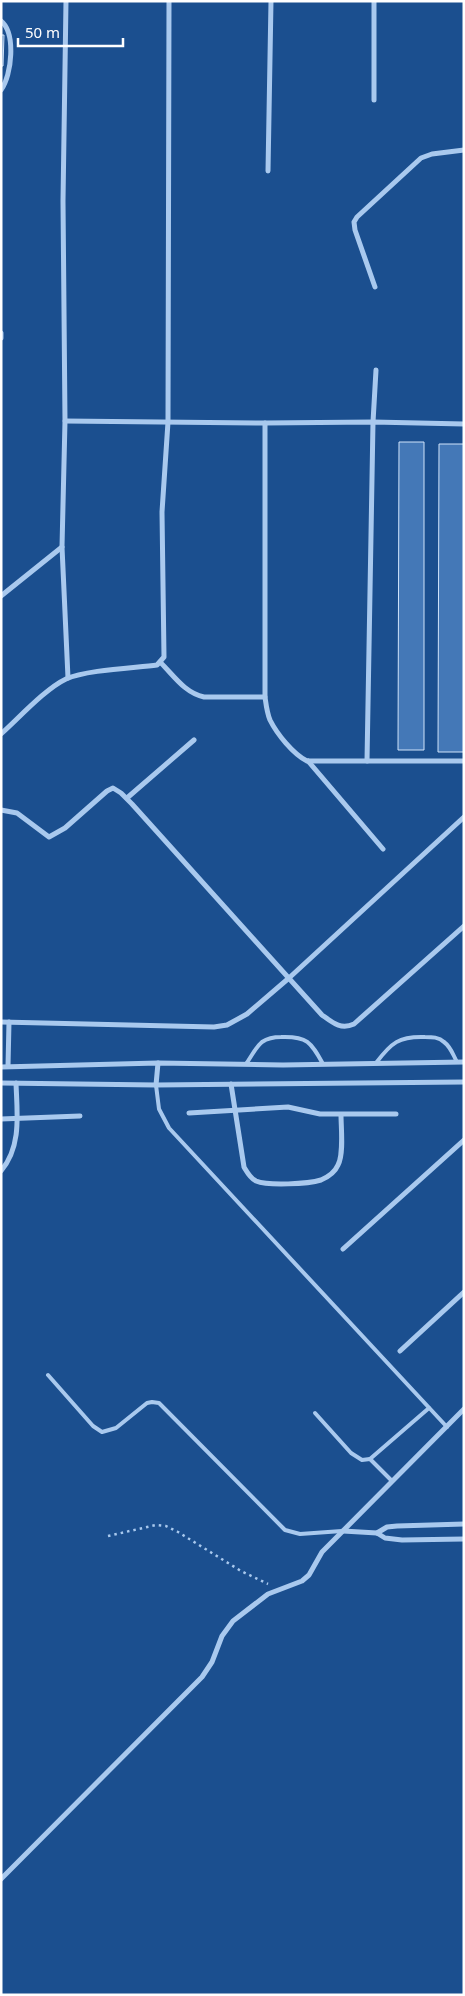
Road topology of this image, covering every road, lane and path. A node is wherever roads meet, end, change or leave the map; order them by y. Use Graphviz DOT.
graph roads {
  1 [pos="66,1"];
  2 [pos="169,1"];
  3 [pos="271,1"];
  4 [pos="374,1"];
  5 [pos="1,21"];
  6 [pos="4,80"];
  7 [pos="1,90"];
  8 [pos="374,100"];
  9 [pos="464,150"];
  10 [pos="268,171"];
  11 [pos="375,287"];
  12 [pos="1,333"];
  13 [pos="1,338"];
  14 [pos="376,370"];
  15 [pos="66,421"];
  16 [pos="168,422"];
  17 [pos="373,422"];
  18 [pos="265,423"];
  19 [pos="464,424"];
  20 [pos="62,546"];
  21 [pos="1,596"];
  22 [pos="161,662"];
  23 [pos="68,678"];
  24 [pos="265,697"];
  25 [pos="1,734"];
  26 [pos="194,740"];
  27 [pos="307,761"];
  28 [pos="367,761"];
  29 [pos="464,761"];
  30 [pos="127,798"];
  31 [pos="1,810"];
  32 [pos="464,817"];
  33 [pos="383,849"];
  34 [pos="464,926"];
  35 [pos="289,978"];
  36 [pos="1,1022"];
  37 [pos="9,1022"];
  38 [pos="457,1062"];
  39 [pos="464,1062"];
  40 [pos="158,1063"];
  41 [pos="376,1063"];
  42 [pos="246,1064"];
  43 [pos="323,1064"];
  44 [pos="8,1066"];
  45 [pos="1,1067"];
  46 [pos="464,1082"];
  47 [pos="1,1083"];
  48 [pos="16,1083"];
  49 [pos="231,1084"];
  50 [pos="156,1085"];
  51 [pos="235,1111"];
  52 [pos="188,1113"];
  53 [pos="396,1114"];
  54 [pos="341,1115"];
  55 [pos="80,1116"];
  56 [pos="18,1118"];
  57 [pos="1,1119"];
  58 [pos="464,1140"];
  59 [pos="1,1171"];
  60 [pos="343,1249"];
  61 [pos="464,1292"];
  62 [pos="400,1351"];
  63 [pos="48,1375"];
  64 [pos="430,1408"];
  65 [pos="464,1409"];
  66 [pos="316,1413"];
  67 [pos="446,1427"];
  68 [pos="370,1459"];
  69 [pos="392,1482"];
  70 [pos="464,1524"];
  71 [pos="343,1531"];
  72 [pos="377,1533"];
  73 [pos="108,1536"];
  74 [pos="464,1539"];
  75 [pos="279,1590"];
  76 [pos="1,1879"];
  1 -- 15 [label="street"];
  2 -- 16 [label="street"];
  3 -- 10 [label="street"];
  4 -- 8 [label="street"];
  5 -- 6 [label="street"];
  6 -- 7 [label="street"];
  9 -- 11 [label="street"];
  12 -- 13 [label="street"];
  14 -- 17 [label="street"];
  15 -- 16 [label="street"];
  15 -- 20 [label="street"];
  16 -- 18 [label="street"];
  16 -- 22 [label="street"];
  17 -- 18 [label="street"];
  17 -- 19 [label="street"];
  17 -- 28 [label="street"];
  18 -- 24 [label="street"];
  20 -- 21 [label="street"];
  20 -- 23 [label="street"];
  22 -- 23 [label="street"];
  22 -- 24 [label="street"];
  23 -- 25 [label="street"];
  24 -- 27 [label="street"];
  26 -- 30 [label="street"];
  27 -- 28 [label="street"];
  27 -- 33 [label="street"];
  28 -- 29 [label="street"];
  30 -- 31 [label="street"];
  30 -- 35 [label="street"];
  32 -- 35 [label="street"];
  34 -- 35 [label="street"];
  35 -- 37 [label="street"];
  36 -- 37 [label="street"];
  37 -- 44 [label="street"];
  38 -- 39 [label="street"];
  38 -- 41 [label="street"];
  38 -- 41 [label="lane"];
  40 -- 42 [label="street"];
  40 -- 44 [label="street"];
  40 -- 50 [label="street"];
  41 -- 43 [label="street"];
  42 -- 43 [label="street"];
  42 -- 43 [label="lane"];
  44 -- 45 [label="street"];
  46 -- 49 [label="street"];
  47 -- 48 [label="street"];
  48 -- 50 [label="street"];
  48 -- 56 [label="street"];
  49 -- 50 [label="street"];
  49 -- 51 [label="street"];
  50 -- 64 [label="lane"];
  51 -- 52 [label="street"];
  51 -- 54 [label="street"];
  51 -- 54 [label="street"];
  53 -- 54 [label="street"];
  55 -- 56 [label="street"];
  56 -- 57 [label="street"];
  56 -- 59 [label="street"];
  58 -- 60 [label="street"];
  61 -- 62 [label="street"];
  63 -- 71 [label="lane"];
  64 -- 67 [label="lane"];
  64 -- 68 [label="lane"];
  65 -- 67 [label="street"];
  66 -- 68 [label="lane"];
  67 -- 69 [label="street"];
  68 -- 69 [label="lane"];
  69 -- 71 [label="street"];
  70 -- 72 [label="street"];
  71 -- 72 [label="street"];
  71 -- 75 [label="street"];
  72 -- 74 [label="street"];
  73 -- 75 [label="path"];
  75 -- 76 [label="street"];
}
